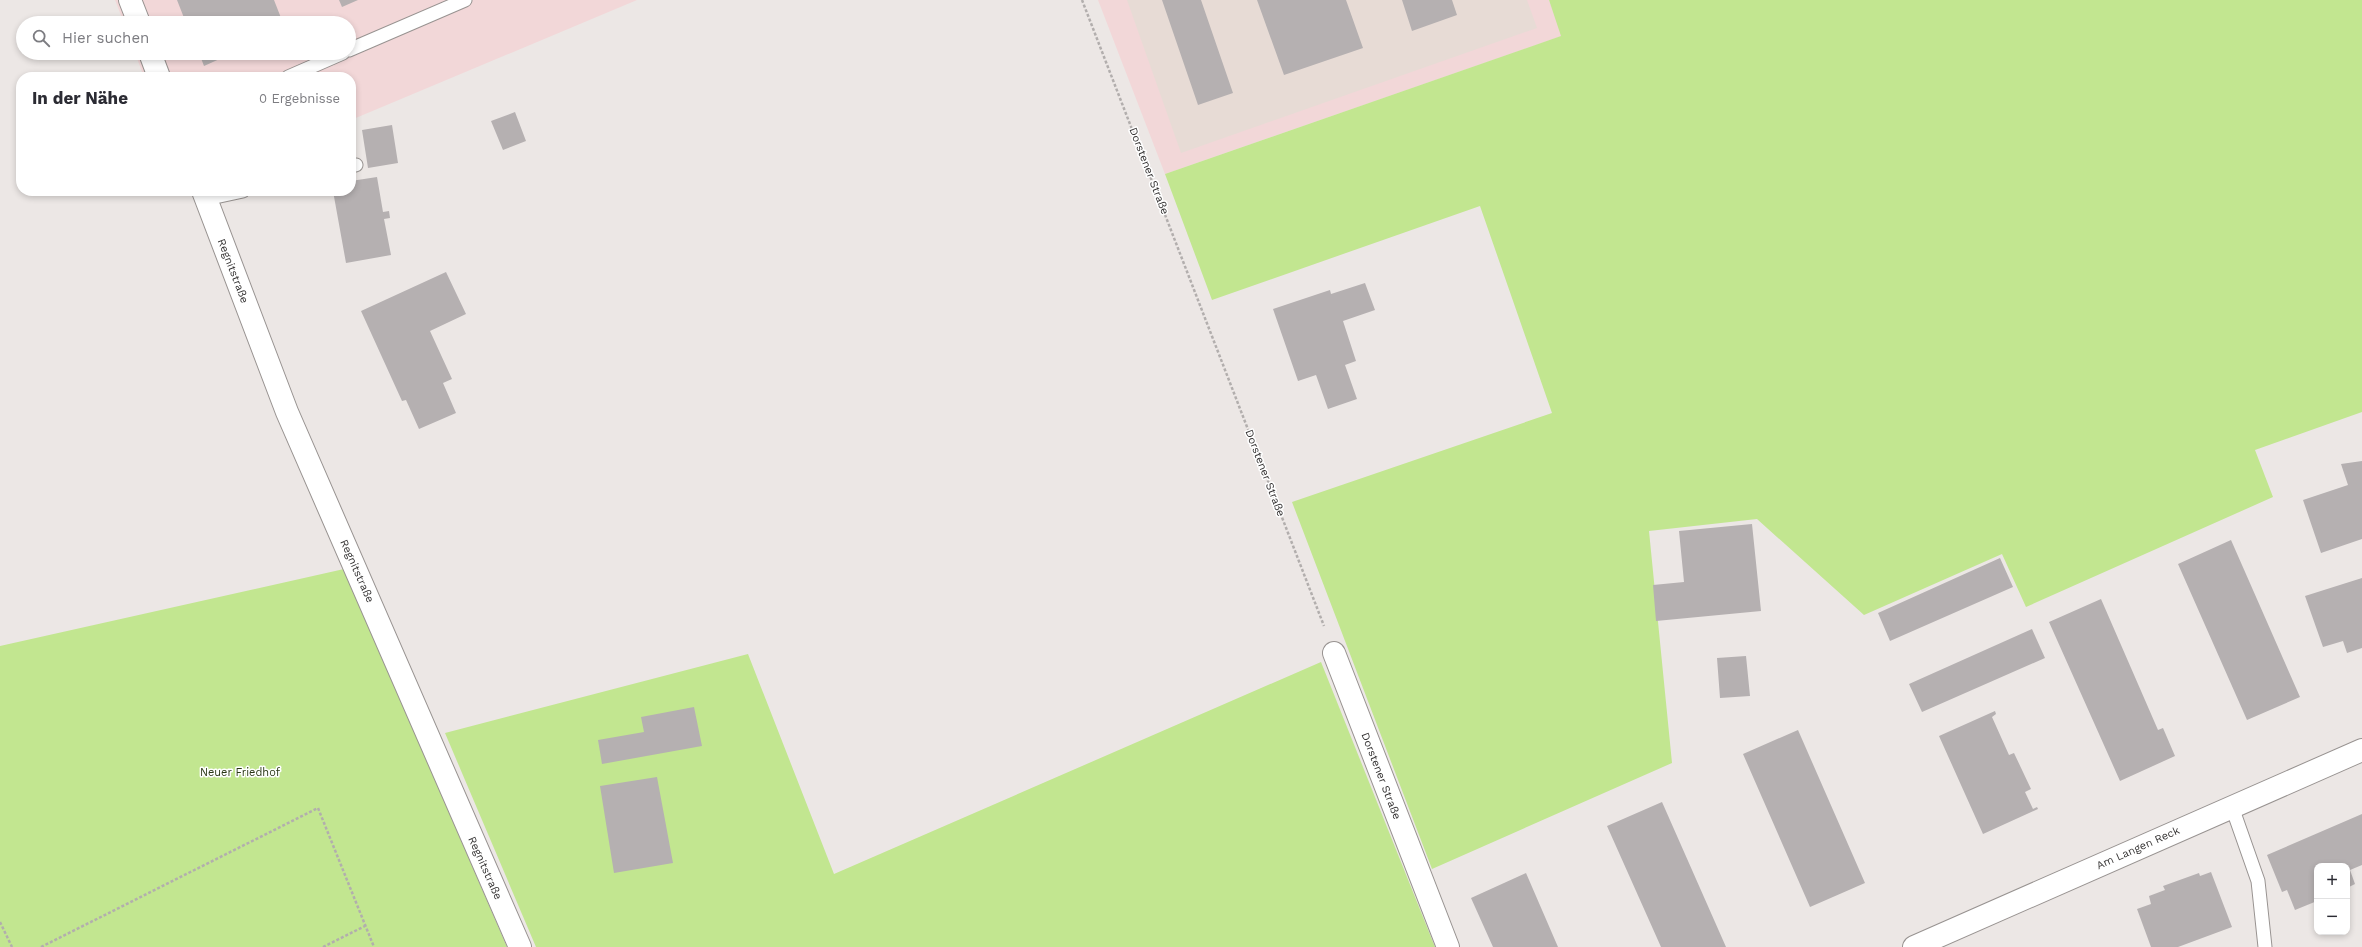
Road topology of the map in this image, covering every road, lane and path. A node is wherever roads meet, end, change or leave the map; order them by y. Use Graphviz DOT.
graph roads {
  1 [pos="130,0"];
  2 [pos="465,0"];
  3 [pos="1082,0"];
  4 [pos="136,16"];
  5 [pos="356,47"];
  6 [pos="153,60"];
  7 [pos="327,60"];
  8 [pos="157,72"];
  9 [pos="299,72"];
  10 [pos="204,196"];
  11 [pos="1334,653"];
  12 [pos="2362,750"];
  13 [pos="2232,807"];
  14 [pos="0,922"];
  15 [pos="365,926"];
  16 [pos="12,947"];
  17 [pos="41,947"];
  18 [pos="323,947"];
  19 [pos="374,947"];
  20 [pos="520,947"];
  21 [pos="1448,947"];
  22 [pos="1914,947"];
  23 [pos="2265,947"];
  1 -- 4 [label="street"];
  2 -- 5 [label="lane"];
  3 -- 11 [label="path, Dorstener Straße"];
  6 -- 8 [label="street"];
  7 -- 9 [label="lane"];
  10 -- 20 [label="street, Regnitstraße"];
  11 -- 21 [label="street, Dorstener Straße"];
  12 -- 13 [label="street, Am Langen Reck"];
  13 -- 22 [label="street, Am Langen Reck"];
  13 -- 23 [label="lane"];
  14 -- 16 [label="path"];
  15 -- 17 [label="path"];
  15 -- 18 [label="path"];
  15 -- 19 [label="path"];
}
